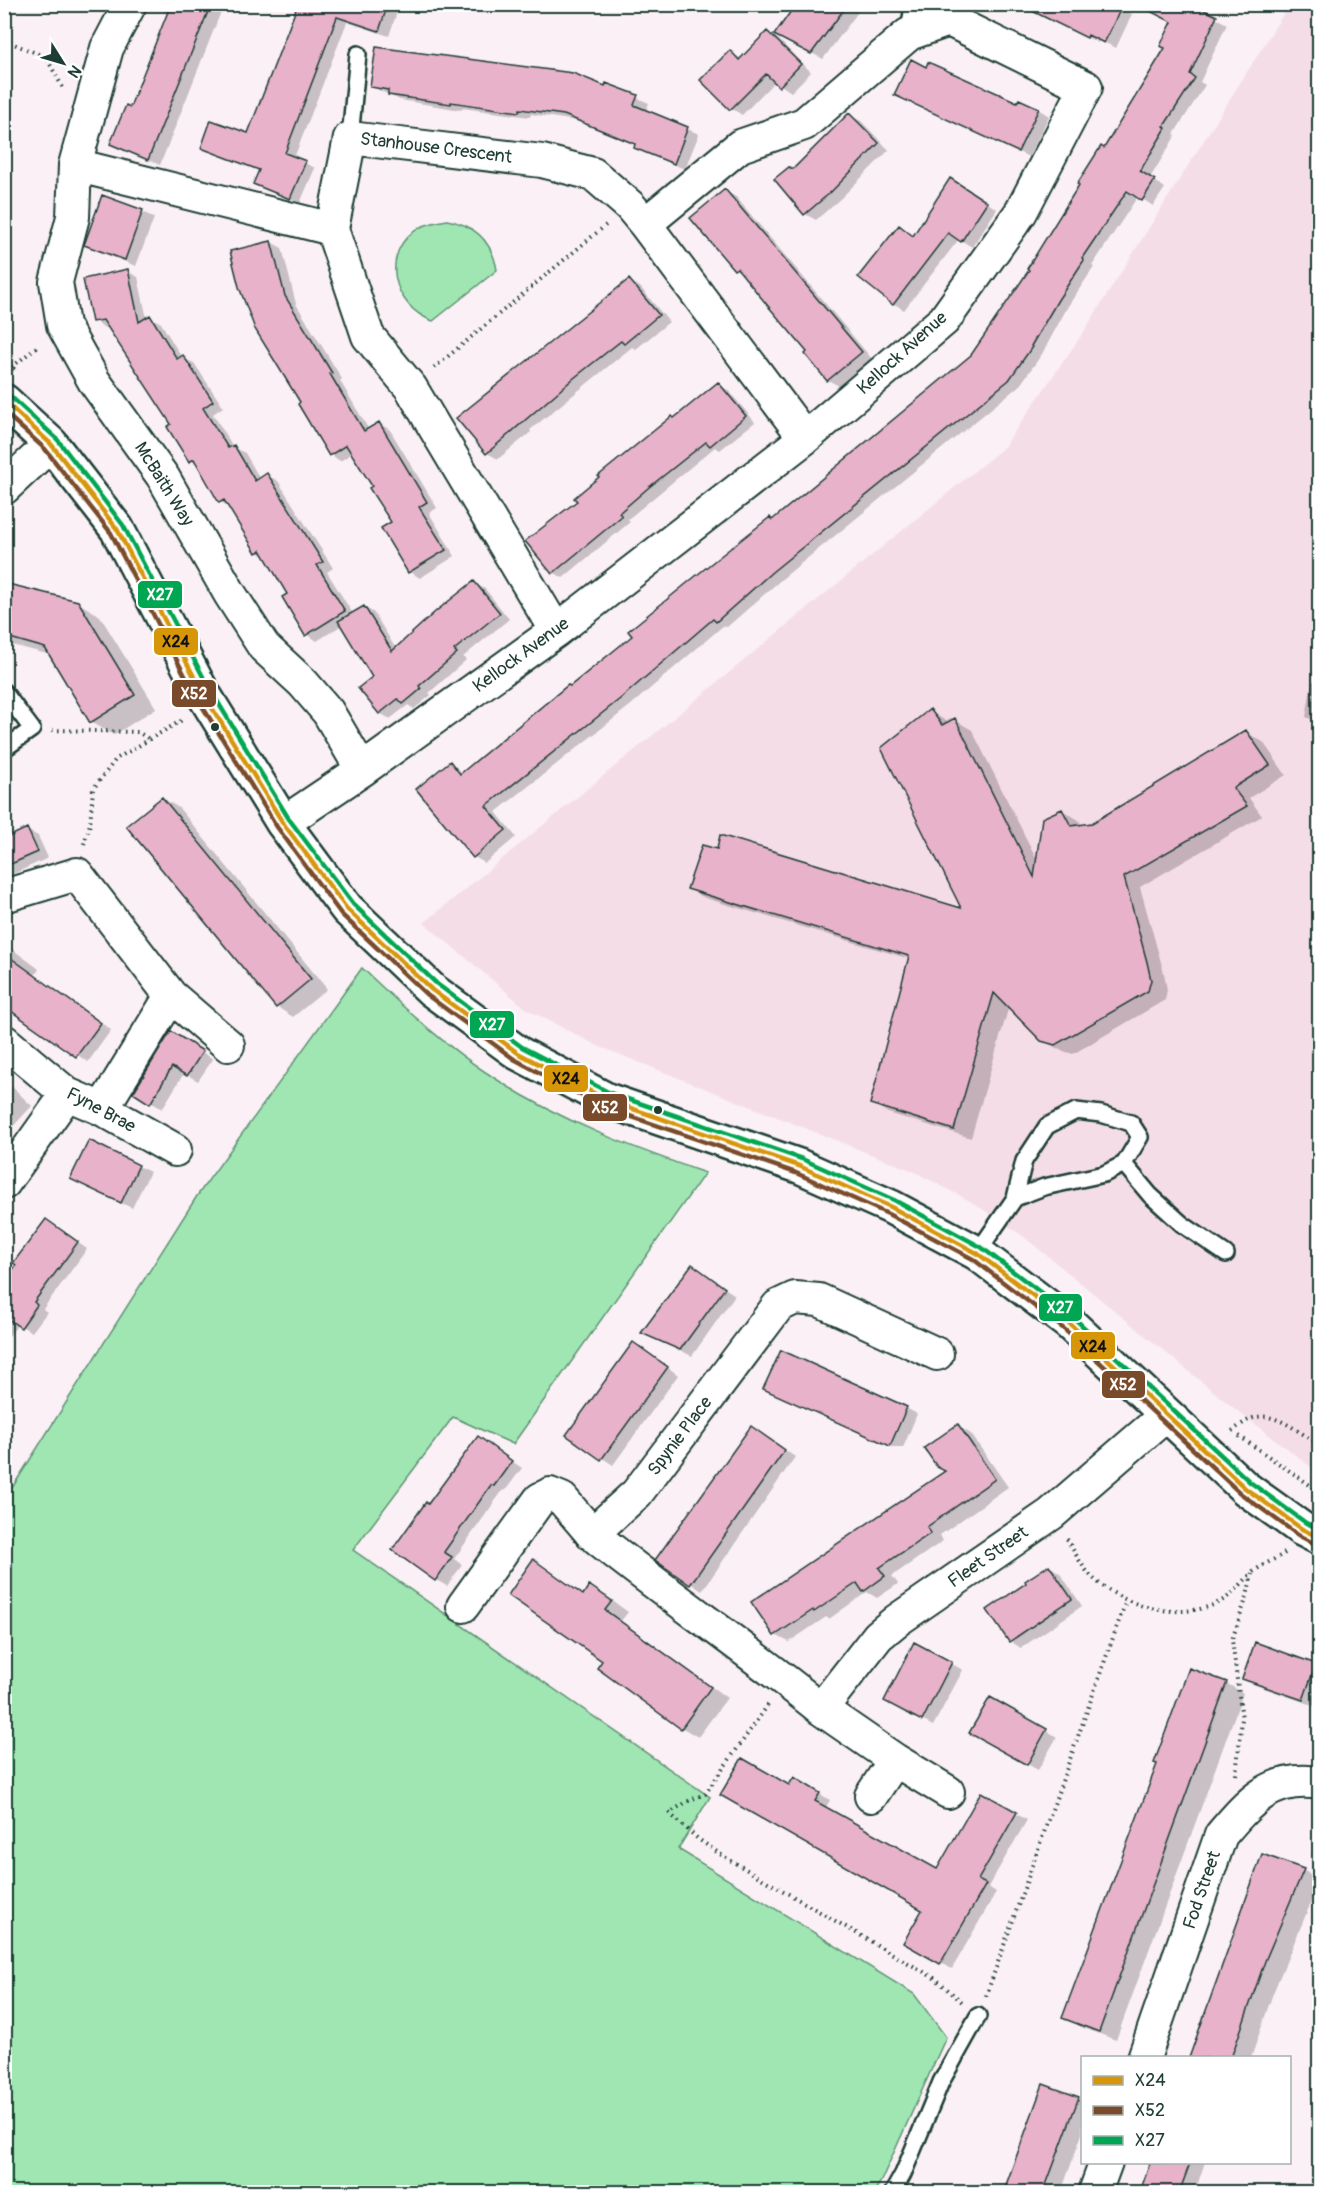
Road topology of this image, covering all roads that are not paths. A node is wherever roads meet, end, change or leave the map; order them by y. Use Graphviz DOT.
graph roads {
  1 [pos="130,4"];
  2 [pos="911,19"];
  3 [pos="358,54"];
  4 [pos="350,138"];
  5 [pos="75,165"];
  6 [pos="637,215"];
  7 [pos="332,229"];
  8 [pos="11,387"];
  9 [pos="805,438"];
  10 [pos="51,444"];
  11 [pos="4,488"];
  12 [pos="556,631"];
  13 [pos="4,692"];
  14 [pos="4,749"];
  15 [pos="362,770"];
  16 [pos="283,823"];
  17 [pos="4,896"];
  18 [pos="171,996"];
  19 [pos="4,1041"];
  20 [pos="228,1045"];
  21 [pos="67,1094"];
  22 [pos="102,1109"];
  23 [pos="175,1150"];
  24 [pos="1124,1164"];
  25 [pos="4,1183"];
  26 [pos="1015,1198"];
  27 [pos="977,1253"];
  28 [pos="1226,1254"];
  29 [pos="937,1354"];
  30 [pos="1166,1415"];
  31 [pos="592,1534"];
  32 [pos="1316,1536"];
  33 [pos="463,1606"];
  34 [pos="821,1709"];
  35 [pos="895,1760"];
  36 [pos="1320,1783"];
  37 [pos="948,1792"];
  38 [pos="871,1796"];
  39 [pos="978,2016"];
  40 [pos="1145,2056"];
  41 [pos="1106,2164"];
  42 [pos="893,2193"];
  43 [pos="1095,2193"];
  1 -- 5 [label="street, McBaith Way"];
  2 -- 6 [label="street, Kellock Avenue"];
  2 -- 9 [label="street, Kellock Avenue"];
  3 -- 4 [label="lane"];
  4 -- 6 [label="street, Stanhouse Crescent"];
  4 -- 7 [label="street, Stanhouse Crescent"];
  5 -- 7 [label="street"];
  5 -- 15 [label="street, McBaith Way"];
  6 -- 9 [label="street, Stanhouse Crescent"];
  7 -- 12 [label="street, Stanhouse Crescent"];
  8 -- 10 [label="street"];
  9 -- 12 [label="street, Kellock Avenue"];
  10 -- 11 [label="street"];
  10 -- 16 [label="street"];
  12 -- 15 [label="street, Kellock Avenue"];
  13 -- 14 [label="lane"];
  15 -- 16 [label="street, Kellock Avenue"];
  16 -- 27 [label="street"];
  17 -- 18 [label="street"];
  18 -- 20 [label="street"];
  18 -- 22 [label="street"];
  19 -- 21 [label="street, Fyne Brae"];
  21 -- 22 [label="street, Fyne Brae"];
  21 -- 25 [label="street"];
  22 -- 23 [label="street, Fyne Brae"];
  24 -- 26 [label="lane"];
  24 -- 26 [label="lane"];
  24 -- 28 [label="lane"];
  26 -- 27 [label="lane"];
  27 -- 30 [label="street"];
  29 -- 31 [label="street, Spynie Place"];
  30 -- 32 [label="street"];
  30 -- 34 [label="street, Fleet Street"];
  31 -- 33 [label="street"];
  31 -- 34 [label="street"];
  34 -- 35 [label="street"];
  35 -- 37 [label="street"];
  35 -- 38 [label="street"];
  36 -- 40 [label="street, Fod Street"];
  39 -- 42 [label="lane"];
  41 -- 43 [label="street"];
}
